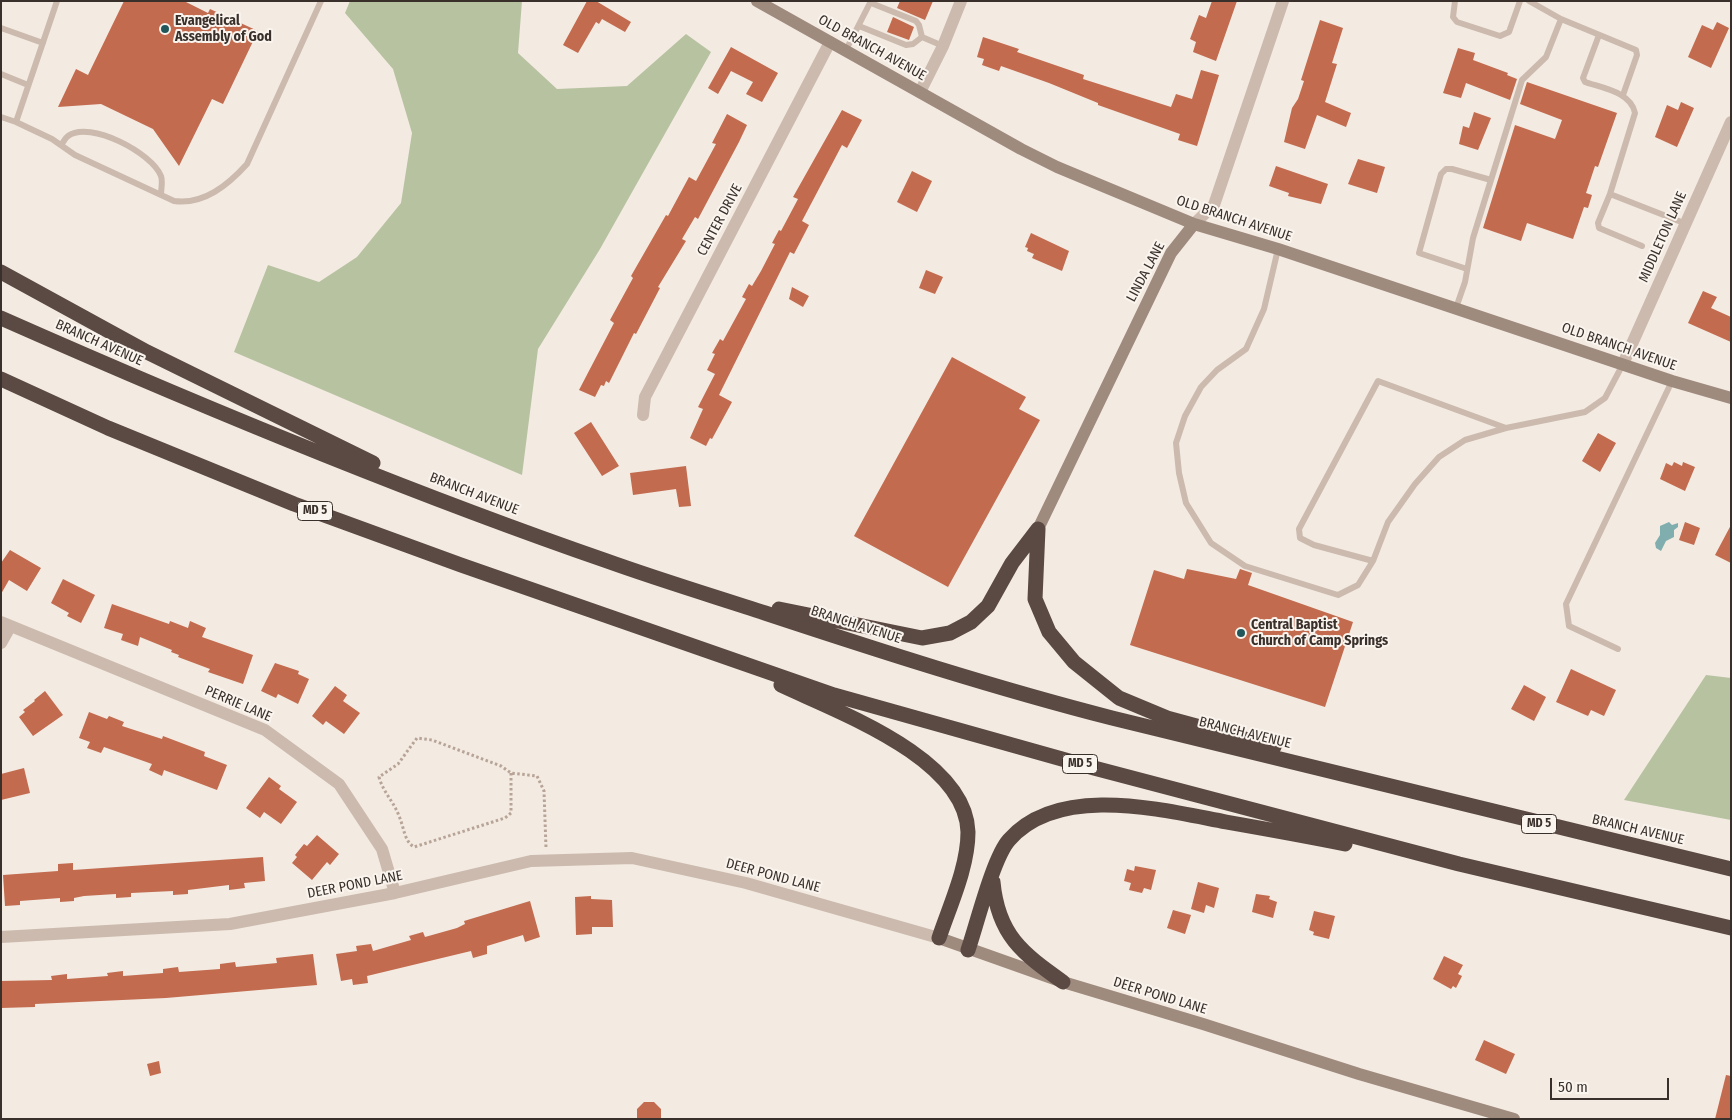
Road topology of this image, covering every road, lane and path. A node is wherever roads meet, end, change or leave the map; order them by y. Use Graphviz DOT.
graph roads {
  1 [pos="321,1"];
  2 [pos="757,1"];
  3 [pos="961,1"];
  4 [pos="1283,1"];
  5 [pos="1456,1"];
  6 [pos="1520,1"];
  7 [pos="1529,1"];
  8 [pos="56,2"];
  9 [pos="871,2"];
  10 [pos="1561,19"];
  11 [pos="859,26"];
  12 [pos="1,28"];
  13 [pos="1599,35"];
  14 [pos="922,37"];
  15 [pos="830,42"];
  16 [pos="43,43"];
  17 [pos="943,46"];
  18 [pos="846,50"];
  19 [pos="1,74"];
  20 [pos="28,85"];
  21 [pos="920,92"];
  22 [pos="1623,95"];
  23 [pos="1,117"];
  24 [pos="16,122"];
  25 [pos="1731,122"];
  26 [pos="61,145"];
  27 [pos="1491,180"];
  28 [pos="1610,194"];
  29 [pos="161,195"];
  30 [pos="1684,222"];
  31 [pos="1194,224"];
  32 [pos="1642,246"];
  33 [pos="1278,249"];
  34 [pos="1467,269"];
  35 [pos="1,272"];
  36 [pos="1456,308"];
  37 [pos="1,318"];
  38 [pos="1624,364"];
  39 [pos="1,379"];
  40 [pos="1672,381"];
  41 [pos="1731,398"];
  42 [pos="643,415"];
  43 [pos="1506,428"];
  44 [pos="471,511"];
  45 [pos="1038,529"];
  46 [pos="1373,561"];
  47 [pos="708,595"];
  48 [pos="5,625"];
  49 [pos="1,643"];
  50 [pos="706,649"];
  51 [pos="1618,649"];
  52 [pos="511,773"];
  53 [pos="1349,775"];
  54 [pos="546,860"];
  55 [pos="1459,864"];
  56 [pos="1731,869"];
  57 [pos="992,876"];
  58 [pos="396,893"];
  59 [pos="1731,929"];
  60 [pos="1,937"];
  61 [pos="939,938"];
  62 [pos="968,950"];
  63 [pos="1063,982"];
  64 [pos="1514,1119"];
  1 -- 29 [label="lane"];
  2 -- 15 [label="street, OLD BRANCH AVENUE"];
  3 -- 17 [label="street"];
  4 -- 31 [label="street, LINDA LANE"];
  5 -- 6 [label="lane"];
  7 -- 10 [label="lane"];
  8 -- 16 [label="lane"];
  9 -- 11 [label="lane"];
  9 -- 14 [label="lane"];
  10 -- 13 [label="lane"];
  10 -- 27 [label="lane"];
  11 -- 14 [label="lane"];
  11 -- 18 [label="lane"];
  12 -- 16 [label="lane"];
  13 -- 22 [label="lane"];
  13 -- 22 [label="lane"];
  14 -- 17 [label="lane"];
  15 -- 18 [label="street, OLD BRANCH AVENUE"];
  15 -- 42 [label="street, CENTER DRIVE"];
  16 -- 20 [label="lane"];
  17 -- 21 [label="street"];
  18 -- 21 [label="street, OLD BRANCH AVENUE"];
  19 -- 20 [label="lane"];
  20 -- 24 [label="lane"];
  21 -- 31 [label="street, OLD BRANCH AVENUE"];
  22 -- 28 [label="lane"];
  23 -- 24 [label="lane"];
  24 -- 26 [label="lane"];
  25 -- 30 [label="street, MIDDLETON LANE"];
  26 -- 29 [label="lane"];
  26 -- 29 [label="lane"];
  27 -- 34 [label="lane"];
  27 -- 34 [label="lane"];
  28 -- 30 [label="lane"];
  28 -- 32 [label="lane"];
  30 -- 38 [label="street, MIDDLETON LANE"];
  31 -- 33 [label="street, OLD BRANCH AVENUE"];
  31 -- 45 [label="street, LINDA LANE"];
  33 -- 36 [label="street, OLD BRANCH AVENUE"];
  33 -- 46 [label="lane"];
  34 -- 36 [label="lane"];
  35 -- 44 [label="highway"];
  36 -- 38 [label="street, OLD BRANCH AVENUE"];
  37 -- 44 [label="highway, BRANCH AVENUE / MD 5"];
  38 -- 40 [label="street, OLD BRANCH AVENUE"];
  38 -- 43 [label="lane"];
  39 -- 50 [label="highway, MD 5"];
  40 -- 41 [label="street, OLD BRANCH AVENUE"];
  40 -- 51 [label="lane"];
  43 -- 46 [label="lane"];
  43 -- 46 [label="lane"];
  44 -- 47 [label="highway, BRANCH AVENUE / MD 5"];
  45 -- 47 [label="highway"];
  45 -- 53 [label="highway"];
  47 -- 53 [label="highway, BRANCH AVENUE / MD 5"];
  48 -- 49 [label="street"];
  48 -- 58 [label="street, PERRIE LANE"];
  50 -- 55 [label="highway, MD 5"];
  50 -- 61 [label="highway"];
  52 -- 52 [label="path"];
  52 -- 54 [label="path"];
  53 -- 56 [label="highway, BRANCH AVENUE / MD 5"];
  54 -- 58 [label="street, DEER POND LANE"];
  54 -- 61 [label="street, DEER POND LANE"];
  55 -- 57 [label="highway"];
  55 -- 59 [label="highway, MD 5"];
  57 -- 62 [label="highway"];
  57 -- 63 [label="highway"];
  58 -- 60 [label="street, DEER POND LANE"];
  61 -- 62 [label="street, DEER POND LANE"];
  62 -- 63 [label="street, DEER POND LANE"];
  63 -- 64 [label="street, DEER POND LANE"];
}
